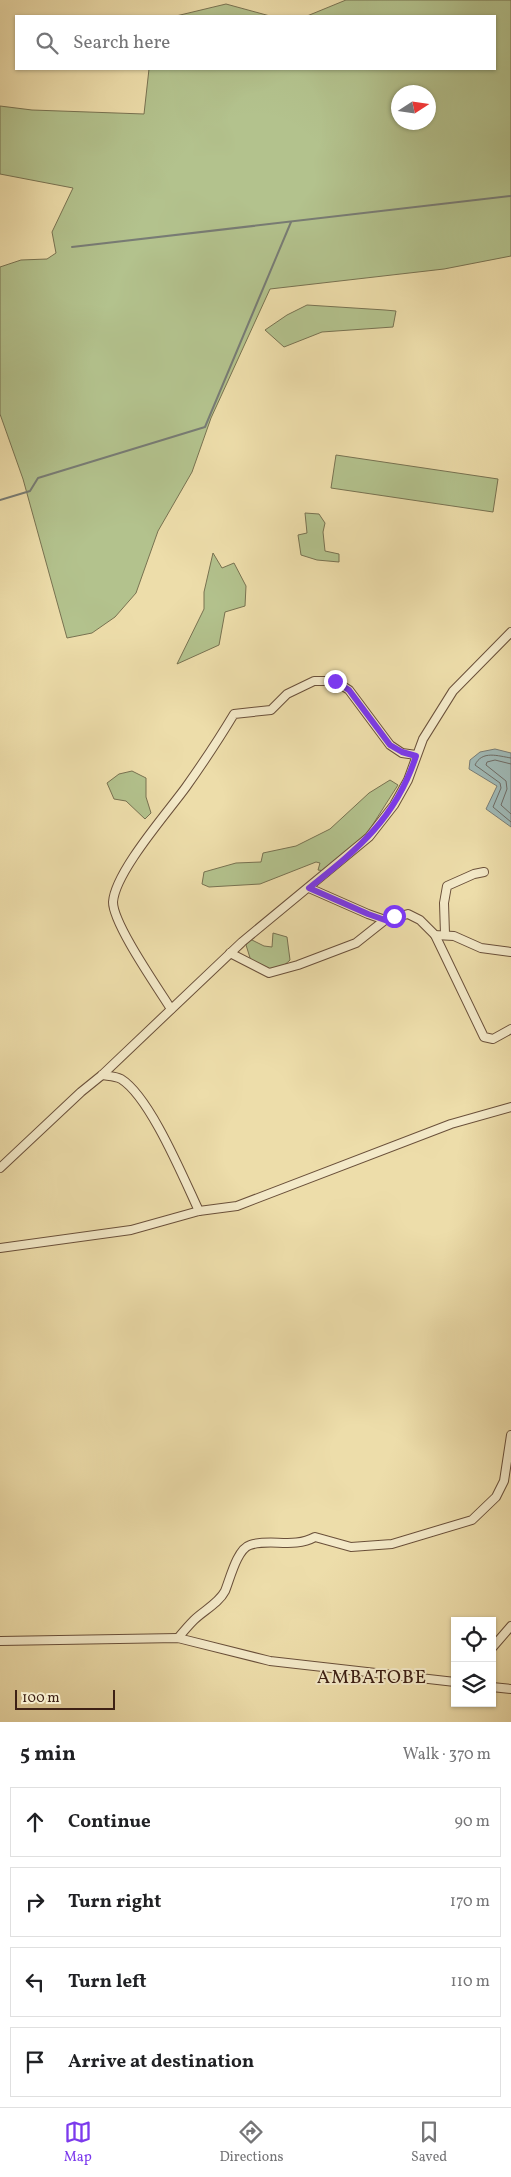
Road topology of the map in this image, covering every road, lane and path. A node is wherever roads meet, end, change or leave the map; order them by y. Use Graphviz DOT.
graph roads {
  1 [pos="511,632"];
  2 [pos="416,756"];
  3 [pos="484,872"];
  4 [pos="309,888"];
  5 [pos="385,920"];
  6 [pos="444,934"];
  7 [pos="435,935"];
  8 [pos="511,952"];
  9 [pos="230,953"];
  10 [pos="171,1009"];
  11 [pos="511,1029"];
  12 [pos="102,1075"];
  13 [pos="511,1106"];
  14 [pos="0,1168"];
  15 [pos="199,1210"];
  16 [pos="0,1248"];
  17 [pos="511,1435"];
  18 [pos="511,1626"];
  19 [pos="178,1638"];
  20 [pos="0,1641"];
  21 [pos="496,1643"];
  22 [pos="451,1682"];
  23 [pos="496,1687"];
  24 [pos="511,1689"];
  1 -- 2 [label="street"];
  2 -- 4 [label="street"];
  2 -- 10 [label="street"];
  3 -- 6 [label="street"];
  4 -- 5 [label="street"];
  4 -- 9 [label="street"];
  5 -- 7 [label="street"];
  5 -- 9 [label="street"];
  6 -- 7 [label="street"];
  6 -- 8 [label="street"];
  7 -- 11 [label="street"];
  9 -- 10 [label="street"];
  10 -- 12 [label="street"];
  12 -- 14 [label="street"];
  12 -- 15 [label="street"];
  13 -- 15 [label="street"];
  15 -- 16 [label="street"];
  17 -- 19 [label="street"];
  18 -- 21 [label="street"];
  19 -- 20 [label="street"];
  19 -- 22 [label="street"];
  23 -- 24 [label="street"];
}
